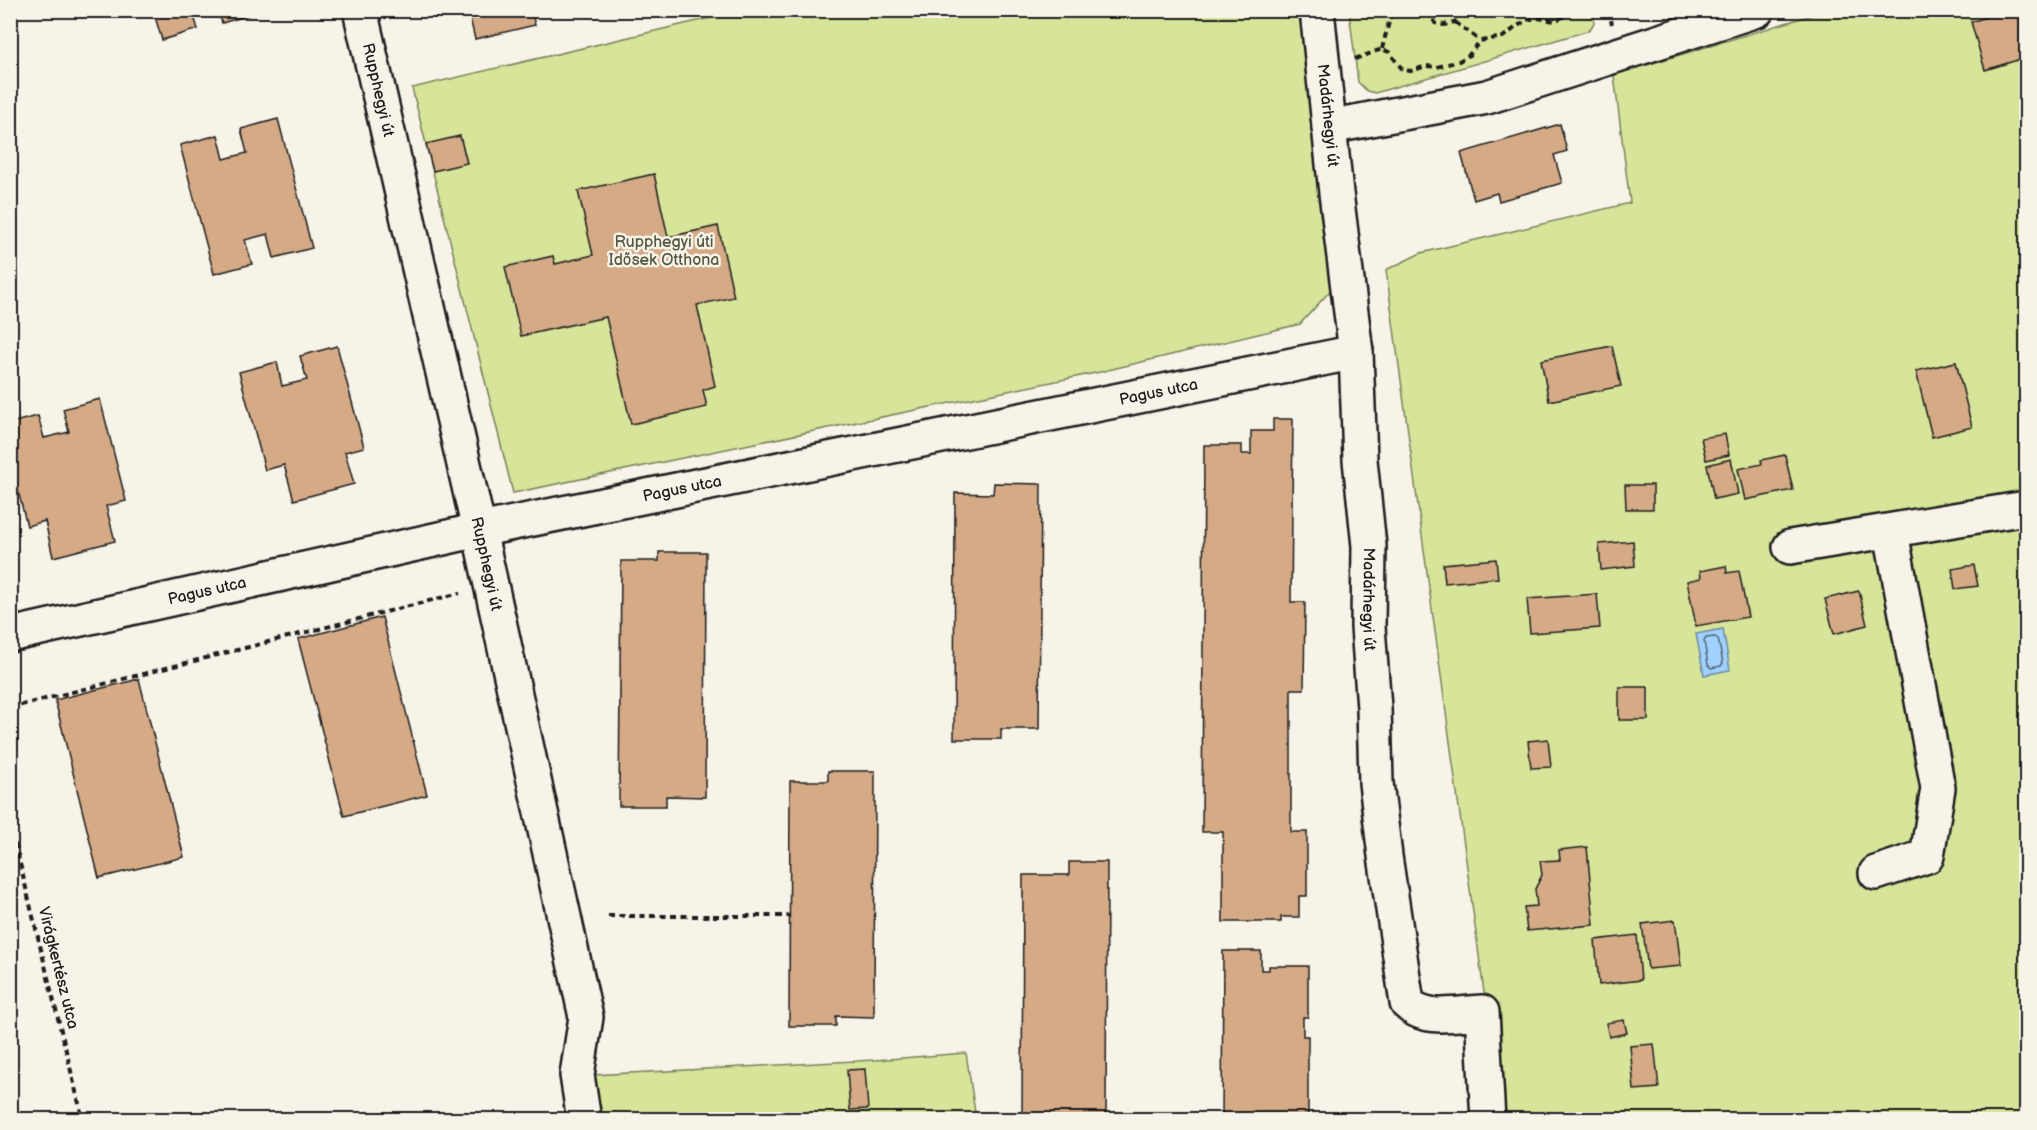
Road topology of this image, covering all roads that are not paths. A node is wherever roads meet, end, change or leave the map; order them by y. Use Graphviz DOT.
graph roads {
  1 [pos="360,10"];
  2 [pos="1317,10"];
  3 [pos="1757,10"];
  4 [pos="1329,127"];
  5 [pos="1356,352"];
  6 [pos="2026,508"];
  7 [pos="479,530"];
  8 [pos="1891,532"];
  9 [pos="1790,547"];
  10 [pos="10,635"];
  11 [pos="1876,873"];
  12 [pos="584,1119"];
  13 [pos="1488,1119"];
  1 -- 7 [label="street, Rupphegyi út"];
  2 -- 4 [label="street, Madárhegyi út"];
  3 -- 4 [label="street"];
  4 -- 5 [label="street, Madárhegyi út"];
  5 -- 7 [label="street, Pagus utca"];
  5 -- 13 [label="street, Madárhegyi út"];
  6 -- 8 [label="street"];
  7 -- 10 [label="street, Pagus utca"];
  7 -- 12 [label="street, Rupphegyi út"];
  8 -- 9 [label="street"];
  8 -- 11 [label="street"];
}
